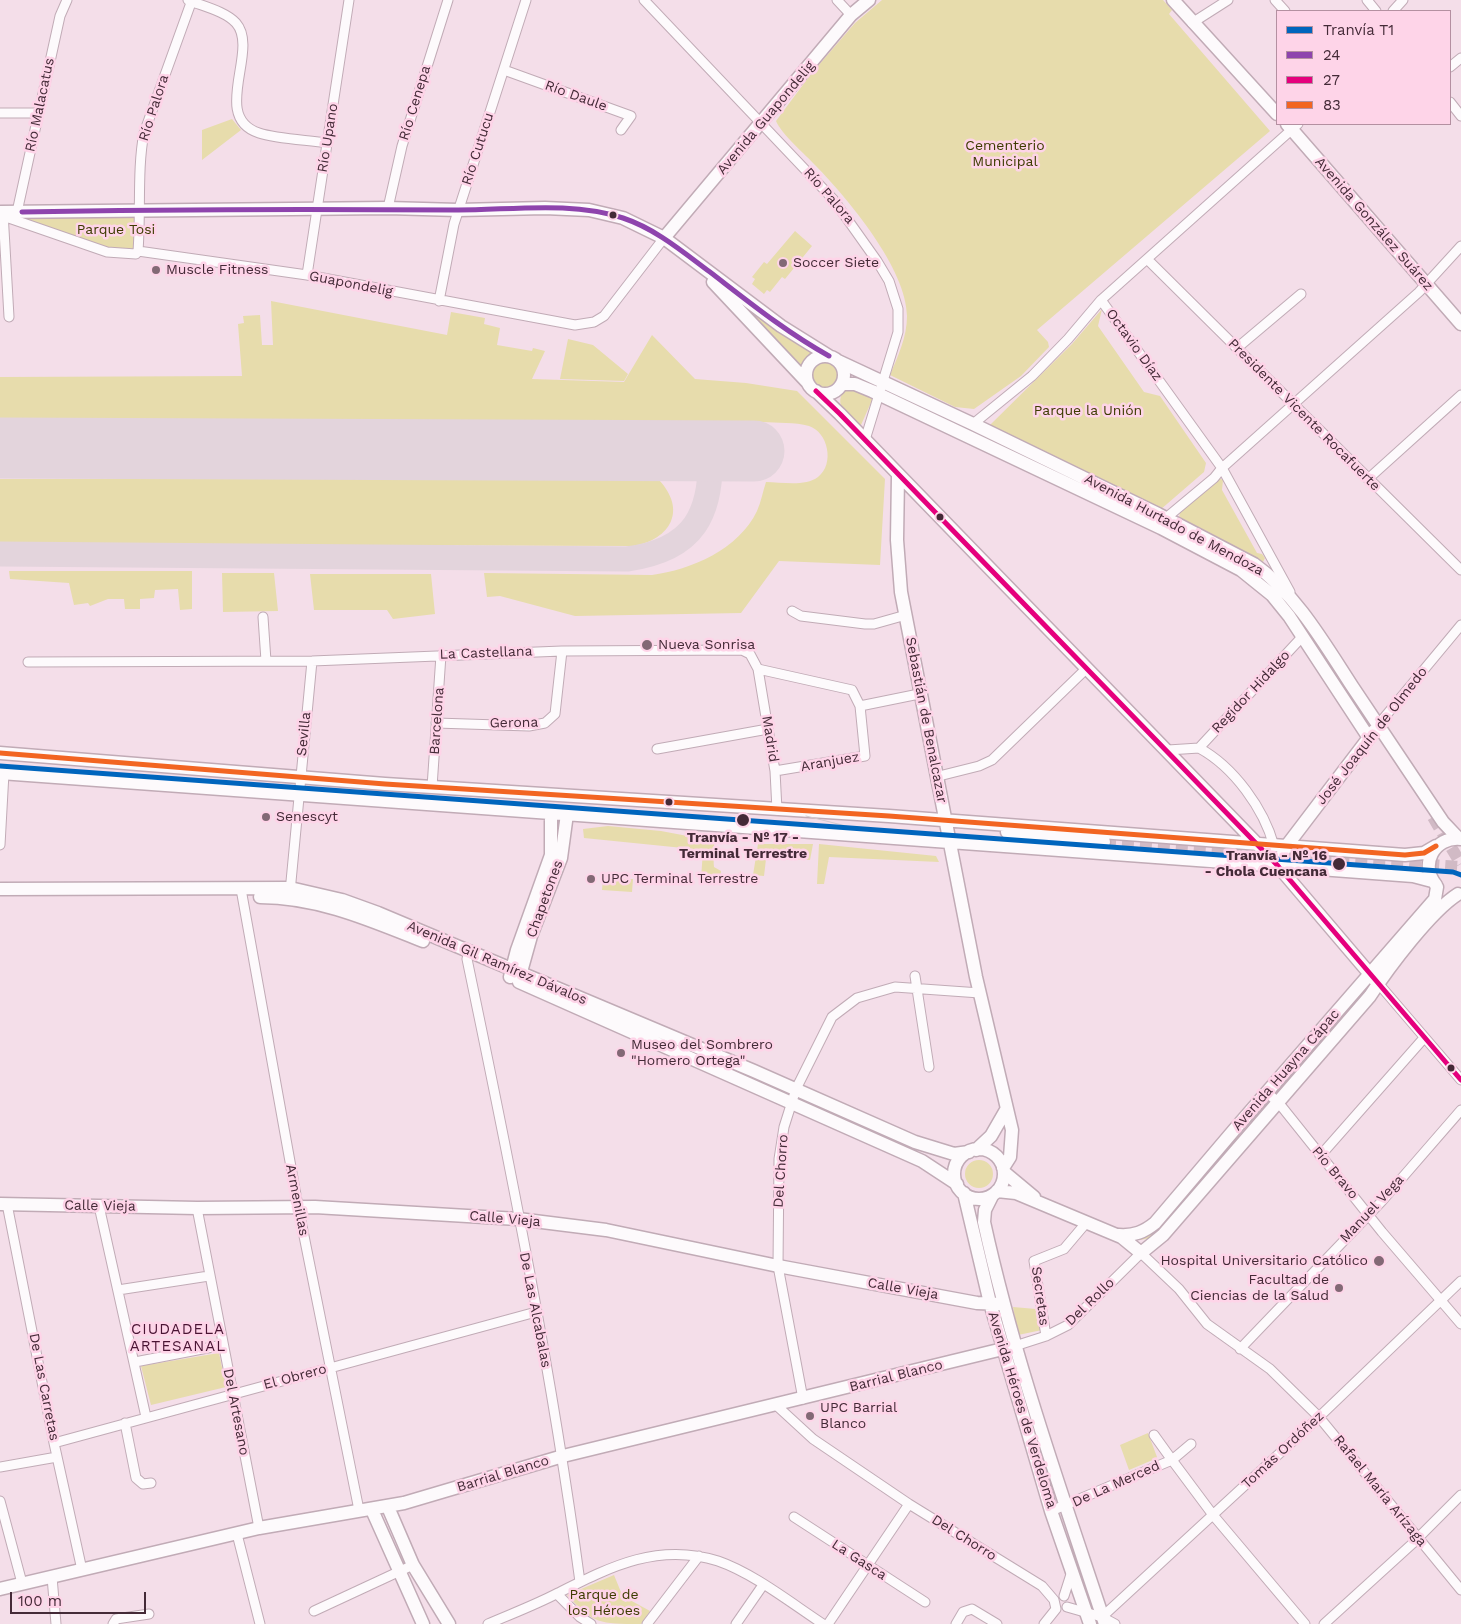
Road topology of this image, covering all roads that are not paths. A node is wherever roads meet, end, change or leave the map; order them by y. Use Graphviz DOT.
graph roads {
  1 [pos="68,0"];
  2 [pos="349,0"];
  3 [pos="448,0"];
  4 [pos="526,0"];
  5 [pos="644,0"];
  6 [pos="837,0"];
  7 [pos="869,0"];
  8 [pos="1173,0"];
  9 [pos="1228,0"];
  10 [pos="1275,0"];
  11 [pos="1367,0"];
  12 [pos="1403,0"];
  13 [pos="190,1"];
  14 [pos="1284,10"];
  15 [pos="1375,10"];
  16 [pos="1394,10"];
  17 [pos="852,15"];
  18 [pos="1192,23"];
  19 [pos="1461,58"];
  20 [pos="1451,66"];
  21 [pos="504,70"];
  22 [pos="1451,103"];
  23 [pos="0,113"];
  24 [pos="38,113"];
  25 [pos="1276,113"];
  26 [pos="1461,116"];
  27 [pos="762,123"];
  28 [pos="1292,125"];
  29 [pos="620,130"];
  30 [pos="328,143"];
  31 [pos="317,208"];
  32 [pos="388,208"];
  33 [pos="141,210"];
  34 [pos="458,210"];
  35 [pos="17,212"];
  36 [pos="2,213"];
  37 [pos="664,238"];
  38 [pos="1461,246"];
  39 [pos="138,251"];
  40 [pos="685,254"];
  41 [pos="1147,259"];
  42 [pos="307,275"];
  43 [pos="1427,284"];
  44 [pos="1301,294"];
  45 [pos="439,300"];
  46 [pos="1101,300"];
  47 [pos="9,317"];
  48 [pos="1461,324"];
  49 [pos="1236,348"];
  50 [pos="833,358"];
  51 [pos="882,382"];
  52 [pos="840,386"];
  53 [pos="812,387"];
  54 [pos="879,394"];
  55 [pos="1461,394"];
  56 [pos="1293,404"];
  57 [pos="840,414"];
  58 [pos="974,424"];
  59 [pos="865,440"];
  60 [pos="1222,468"];
  61 [pos="898,476"];
  62 [pos="1368,479"];
  63 [pos="1164,523"];
  64 [pos="1461,570"];
  65 [pos="792,611"];
  66 [pos="906,615"];
  67 [pos="1304,616"];
  68 [pos="263,617"];
  69 [pos="1461,625"];
  70 [pos="1302,637"];
  71 [pos="562,651"];
  72 [pos="441,655"];
  73 [pos="266,661"];
  74 [pos="312,661"];
  75 [pos="28,662"];
  76 [pos="1087,668"];
  77 [pos="758,669"];
  78 [pos="919,694"];
  79 [pos="860,706"];
  80 [pos="436,722"];
  81 [pos="1378,725"];
  82 [pos="768,729"];
  83 [pos="1369,738"];
  84 [pos="1199,748"];
  85 [pos="657,750"];
  86 [pos="1168,750"];
  87 [pos="0,753"];
  88 [pos="775,771"];
  89 [pos="2,773"];
  90 [pos="939,776"];
  91 [pos="300,777"];
  92 [pos="432,787"];
  93 [pos="298,794"];
  94 [pos="777,810"];
  95 [pos="551,813"];
  96 [pos="567,814"];
  97 [pos="946,821"];
  98 [pos="960,822"];
  99 [pos="1460,839"];
  100 [pos="950,841"];
  101 [pos="1104,842"];
  102 [pos="0,845"];
  103 [pos="1259,846"];
  104 [pos="1436,846"];
  105 [pos="1280,847"];
  106 [pos="1278,866"];
  107 [pos="1293,867"];
  108 [pos="1435,884"];
  109 [pos="0,889"];
  110 [pos="242,892"];
  111 [pos="290,893"];
  112 [pos="1460,893"];
  113 [pos="0,897"];
  114 [pos="468,955"];
  115 [pos="515,975"];
  116 [pos="915,976"];
  117 [pos="1374,979"];
  118 [pos="917,990"];
  119 [pos="980,993"];
  120 [pos="1424,1038"];
  121 [pos="929,1067"];
  122 [pos="1461,1080"];
  123 [pos="796,1089"];
  124 [pos="1266,1092"];
  125 [pos="791,1102"];
  126 [pos="1278,1102"];
  127 [pos="1006,1110"];
  128 [pos="1461,1110"];
  129 [pos="1234,1130"];
  130 [pos="1246,1140"];
  131 [pos="973,1151"];
  132 [pos="1320,1156"];
  133 [pos="1003,1170"];
  134 [pos="960,1189"];
  135 [pos="995,1193"];
  136 [pos="4,1204"];
  137 [pos="1044,1204"];
  138 [pos="100,1206"];
  139 [pos="298,1206"];
  140 [pos="196,1208"];
  141 [pos="1368,1214"];
  142 [pos="518,1219"];
  143 [pos="1086,1223"];
  144 [pos="1119,1235"];
  145 [pos="1153,1243"];
  146 [pos="1141,1253"];
  147 [pos="778,1266"];
  148 [pos="209,1276"];
  149 [pos="1461,1281"];
  150 [pos="118,1290"];
  151 [pos="1440,1300"];
  152 [pos="996,1304"];
  153 [pos="536,1312"];
  154 [pos="1461,1324"];
  155 [pos="1046,1336"];
  156 [pos="223,1345"];
  157 [pos="1010,1348"];
  158 [pos="1240,1349"];
  159 [pos="135,1362"];
  160 [pos="330,1367"];
  161 [pos="231,1394"];
  162 [pos="803,1399"];
  163 [pos="776,1405"];
  164 [pos="146,1417"];
  165 [pos="1319,1417"];
  166 [pos="125,1423"];
  167 [pos="1154,1435"];
  168 [pos="54,1443"];
  169 [pos="1191,1444"];
  170 [pos="563,1456"];
  171 [pos="57,1457"];
  172 [pos="1172,1460"];
  173 [pos="0,1467"];
  174 [pos="151,1483"];
  175 [pos="1461,1495"];
  176 [pos="0,1501"];
  177 [pos="910,1504"];
  178 [pos="388,1507"];
  179 [pos="1064,1507"];
  180 [pos="366,1510"];
  181 [pos="1051,1510"];
  182 [pos="1213,1515"];
  183 [pos="794,1517"];
  184 [pos="259,1528"];
  185 [pos="237,1534"];
  186 [pos="1417,1537"];
  187 [pos="698,1556"];
  188 [pos="413,1565"];
  189 [pos="867,1565"];
  190 [pos="82,1570"];
  191 [pos="400,1571"];
  192 [pos="1072,1571"];
  193 [pos="52,1577"];
  194 [pos="580,1582"];
  195 [pos="22,1583"];
  196 [pos="763,1586"];
  197 [pos="0,1589"];
  198 [pos="1461,1590"];
  199 [pos="557,1594"];
  200 [pos="1064,1596"];
  201 [pos="925,1602"];
  202 [pos="1055,1604"];
  203 [pos="1067,1608"];
  204 [pos="314,1611"];
  205 [pos="149,1614"];
  206 [pos="1088,1619"];
  207 [pos="1103,1620"];
  208 [pos="56,1624"];
  209 [pos="113,1624"];
  210 [pos="260,1624"];
  211 [pos="423,1624"];
  212 [pos="449,1624"];
  213 [pos="488,1624"];
  214 [pos="591,1624"];
  215 [pos="648,1624"];
  216 [pos="736,1624"];
  217 [pos="822,1624"];
  218 [pos="828,1624"];
  219 [pos="956,1624"];
  220 [pos="997,1624"];
  221 [pos="1044,1624"];
  222 [pos="1115,1624"];
  223 [pos="1305,1624"];
  224 [pos="1324,1624"];
  1 -- 24 [label="street, Río Malacatus"];
  2 -- 30 [label="street, Río Upano"];
  3 -- 32 [label="street, Río Cenepa"];
  4 -- 21 [label="street, Río Cutucu"];
  5 -- 27 [label="street, Río Palora"];
  6 -- 17 [label="street"];
  7 -- 17 [label="main road, Avenida Guapondelig"];
  8 -- 18 [label="main road"];
  9 -- 18 [label="street"];
  10 -- 14 [label="street"];
  11 -- 15 [label="street"];
  12 -- 16 [label="street"];
  13 -- 30 [label="street"];
  13 -- 33 [label="street, Río Palora"];
  17 -- 27 [label="main road, Avenida Guapondelig"];
  18 -- 25 [label="main road"];
  19 -- 20 [label="street"];
  21 -- 29 [label="street, Río Daule"];
  21 -- 34 [label="street, Río Cutucu"];
  22 -- 26 [label="street"];
  23 -- 24 [label="street"];
  24 -- 35 [label="street, Río Malacatus"];
  27 -- 37 [label="main road, Avenida Guapondelig"];
  27 -- 51 [label="street, Río Palora"];
  28 -- 41 [label="street, Octavio Díaz"];
  28 -- 43 [label="main road, Avenida González Suárez"];
  30 -- 31 [label="street, Río Upano"];
  31 -- 32 [label="main road, Avenida Hurtado de Mendoza"];
  31 -- 33 [label="main road, Avenida Hurtado de Mendoza"];
  31 -- 42 [label="street, Río Upano"];
  32 -- 34 [label="main road, Avenida Hurtado de Mendoza"];
  33 -- 35 [label="main road, Avenida Hurtado de Mendoza"];
  33 -- 39 [label="street, Río Palora"];
  34 -- 37 [label="main road, Avenida Hurtado de Mendoza"];
  34 -- 45 [label="street, Río Cutucu"];
  35 -- 36 [label="main road, Avenida Hurtado de Mendoza"];
  36 -- 39 [label="street, Guapondelig"];
  36 -- 47 [label="street"];
  37 -- 40 [label="main road, Avenida Hurtado de Mendoza"];
  37 -- 45 [label="street, Guapondelig"];
  38 -- 43 [label="street"];
  39 -- 42 [label="street, Guapondelig"];
  40 -- 50 [label="main road, Avenida Hurtado de Mendoza"];
  40 -- 53 [label="main road, Avenida Hurtado de Mendoza"];
  41 -- 46 [label="street, Octavio Díaz"];
  41 -- 49 [label="street, Presidente Vicente Rocafuerte"];
  42 -- 45 [label="street, Guapondelig"];
  43 -- 48 [label="main road, Avenida González Suárez"];
  43 -- 56 [label="street"];
  44 -- 49 [label="street"];
  46 -- 58 [label="street"];
  46 -- 60 [label="street, Octavio Díaz"];
  49 -- 56 [label="street, Presidente Vicente Rocafuerte"];
  50 -- 51 [label="main road, Avenida Hurtado de Mendoza"];
  50 -- 52 [label="main road"];
  50 -- 53 [label="main road"];
  51 -- 54 [label="street, Río Palora"];
  51 -- 58 [label="main road, Avenida Hurtado de Mendoza"];
  52 -- 53 [label="main road"];
  52 -- 54 [label="main road, Avenida Hurtado de Mendoza"];
  52 -- 57 [label="main road"];
  53 -- 57 [label="main road, Avenida Hurtado de Mendoza"];
  54 -- 59 [label="street, Río Palora"];
  54 -- 63 [label="main road, Avenida Hurtado de Mendoza"];
  55 -- 62 [label="street"];
  56 -- 60 [label="street"];
  56 -- 62 [label="street, Presidente Vicente Rocafuerte"];
  57 -- 59 [label="main road, Avenida Hurtado de Mendoza"];
  58 -- 63 [label="main road, Avenida Hurtado de Mendoza"];
  59 -- 61 [label="main road, Avenida Hurtado de Mendoza"];
  60 -- 63 [label="street"];
  60 -- 67 [label="street, Octavio Díaz"];
  61 -- 66 [label="main road, Sebastián de Benalcazar"];
  61 -- 76 [label="main road, Avenida Hurtado de Mendoza"];
  62 -- 64 [label="street, Presidente Vicente Rocafuerte"];
  63 -- 67 [label="main road, Avenida Hurtado de Mendoza"];
  63 -- 70 [label="main road, Avenida Hurtado de Mendoza"];
  65 -- 66 [label="street"];
  66 -- 78 [label="main road, Sebastián de Benalcazar"];
  67 -- 81 [label="main road, Avenida Hurtado de Mendoza"];
  68 -- 73 [label="street"];
  69 -- 81 [label="street, José Joaquín de Olmedo"];
  70 -- 83 [label="main road, Avenida Hurtado de Mendoza"];
  70 -- 84 [label="street, Regidor Hidalgo"];
  71 -- 72 [label="street, La Castellana"];
  71 -- 77 [label="street, La Castellana"];
  71 -- 80 [label="street, Gerona"];
  72 -- 74 [label="street, La Castellana"];
  72 -- 80 [label="street, Barcelona"];
  73 -- 74 [label="street, La Castellana"];
  73 -- 75 [label="street, La Castellana"];
  74 -- 91 [label="street, Sevilla"];
  76 -- 86 [label="main road, Avenida Hurtado de Mendoza"];
  76 -- 90 [label="street"];
  77 -- 79 [label="street"];
  77 -- 82 [label="street, Madrid"];
  78 -- 79 [label="street"];
  78 -- 90 [label="main road, Sebastián de Benalcazar"];
  79 -- 88 [label="street, Aranjuez"];
  80 -- 92 [label="street, Barcelona"];
  81 -- 83 [label="main road, José Joaquín de Olmedo"];
  81 -- 99 [label="main road, Avenida Hurtado de Mendoza"];
  82 -- 85 [label="street"];
  82 -- 88 [label="street, Madrid"];
  83 -- 105 [label="main road, José Joaquín de Olmedo"];
  84 -- 86 [label="street"];
  84 -- 105 [label="street"];
  86 -- 103 [label="main road, Avenida Hurtado de Mendoza"];
  87 -- 91 [label="main road"];
  88 -- 94 [label="street, Madrid"];
  89 -- 93 [label="main road"];
  89 -- 102 [label="street"];
  90 -- 97 [label="main road, Sebastián de Benalcazar"];
  91 -- 92 [label="main road"];
  91 -- 93 [label="street, Sevilla"];
  92 -- 94 [label="main road"];
  93 -- 95 [label="main road"];
  93 -- 111 [label="street, Sevilla"];
  94 -- 97 [label="main road"];
  95 -- 96 [label="main road"];
  95 -- 115 [label="main road, Chapetones"];
  96 -- 100 [label="main road"];
  96 -- 115 [label="main road, Chapetones"];
  97 -- 98 [label="main road"];
  97 -- 100 [label="main road, Sebastián de Benalcazar"];
  98 -- 101 [label="main road"];
  98 -- 103 [label="main road"];
  99 -- 104 [label="main road"];
  100 -- 106 [label="main road"];
  100 -- 119 [label="main road, Sebastián de Benalcazar"];
  103 -- 105 [label="main road"];
  103 -- 106 [label="street"];
  104 -- 105 [label="main road"];
  104 -- 108 [label="main road"];
  105 -- 106 [label="main road, José Joaquín de Olmedo"];
  105 -- 107 [label="main road"];
  106 -- 107 [label="main road"];
  106 -- 117 [label="main road"];
  107 -- 108 [label="main road"];
  108 -- 112 [label="main road"];
  108 -- 117 [label="main road, Avenida Huayna Cápac"];
  109 -- 110 [label="main road, Avenida Gil Ramírez Dávalos"];
  110 -- 111 [label="main road, Avenida Gil Ramírez Dávalos"];
  110 -- 113 [label="main road, Avenida Gil Ramírez Dávalos"];
  110 -- 139 [label="street, Armenillas"];
  111 -- 114 [label="main road, Avenida Gil Ramírez Dávalos"];
  112 -- 117 [label="main road, Avenida Huayna Cápac"];
  114 -- 115 [label="main road, Avenida Gil Ramírez Dávalos"];
  114 -- 142 [label="street, De Las Alcabalas"];
  115 -- 123 [label="main road, Avenida Gil Ramírez Dávalos"];
  115 -- 125 [label="main road, Avenida Gil Ramírez Dávalos"];
  116 -- 118 [label="street"];
  117 -- 120 [label="street"];
  117 -- 124 [label="main road, Avenida Huayna Cápac"];
  117 -- 126 [label="main road, Avenida Huayna Cápac"];
  118 -- 119 [label="street, Del Chorro"];
  118 -- 121 [label="street"];
  118 -- 123 [label="street, Del Chorro"];
  119 -- 127 [label="main road, Sebastián de Benalcazar"];
  120 -- 122 [label="street"];
  120 -- 132 [label="street"];
  123 -- 125 [label="street, Del Chorro"];
  123 -- 131 [label="main road, Avenida Gil Ramírez Dávalos"];
  124 -- 126 [label="street, Pío Bravo"];
  124 -- 129 [label="main road, Avenida Huayna Cápac"];
  125 -- 134 [label="main road, Avenida Gil Ramírez Dávalos"];
  125 -- 147 [label="street, Del Chorro"];
  126 -- 130 [label="main road, Avenida Huayna Cápac"];
  126 -- 132 [label="street, Pío Bravo"];
  127 -- 131 [label="main road"];
  127 -- 133 [label="main road, Sebastián de Benalcazar"];
  128 -- 141 [label="street, Manuel Vega"];
  129 -- 130 [label="main road"];
  129 -- 144 [label="main road, Avenida Huayna Cápac"];
  130 -- 145 [label="main road, Avenida Huayna Cápac"];
  131 -- 133 [label="main road, Avenida Gil Ramírez Dávalos"];
  131 -- 134 [label="main road"];
  132 -- 141 [label="street, Pío Bravo"];
  133 -- 135 [label="main road"];
  133 -- 137 [label="main road, Avenida Gil Ramírez Dávalos"];
  134 -- 135 [label="main road, Avenida Gil Ramírez Dávalos"];
  134 -- 152 [label="main road, Avenida Héroes de Verdeloma"];
  135 -- 137 [label="main road, Avenida Gil Ramírez Dávalos"];
  135 -- 152 [label="main road, Avenida Héroes de Verdeloma"];
  136 -- 138 [label="main road, Calle Vieja"];
  136 -- 168 [label="street, De Las Carretas"];
  137 -- 143 [label="main road, Avenida Gil Ramírez Dávalos"];
  138 -- 140 [label="main road, Calle Vieja"];
  138 -- 150 [label="street"];
  139 -- 140 [label="main road, Calle Vieja"];
  139 -- 142 [label="main road, Calle Vieja"];
  139 -- 160 [label="street, Armenillas"];
  140 -- 148 [label="street, Del Artesano"];
  141 -- 151 [label="street, Pío Bravo"];
  141 -- 158 [label="street, Manuel Vega"];
  142 -- 147 [label="main road, Calle Vieja"];
  142 -- 153 [label="street, De Las Alcabalas"];
  143 -- 144 [label="main road, Avenida Gil Ramírez Dávalos"];
  143 -- 155 [label="street, Secretas"];
  144 -- 145 [label="main road, Avenida Gil Ramírez Dávalos"];
  144 -- 146 [label="main road"];
  145 -- 146 [label="main road, Avenida Huayna Cápac"];
  146 -- 155 [label="street, Del Rollo"];
  146 -- 158 [label="street, Rafael María Arízaga"];
  147 -- 152 [label="main road, Calle Vieja"];
  147 -- 162 [label="street, Del Chorro"];
  148 -- 150 [label="street"];
  148 -- 156 [label="street, Del Artesano"];
  149 -- 151 [label="street, Tomás Ordóñez"];
  150 -- 159 [label="street"];
  151 -- 154 [label="street, Pío Bravo"];
  151 -- 165 [label="street, Tomás Ordóñez"];
  152 -- 157 [label="main road, Avenida Héroes de Verdeloma"];
  153 -- 160 [label="street, El Obrero"];
  153 -- 170 [label="street, De Las Alcabalas"];
  155 -- 157 [label="street, Del Rollo"];
  156 -- 159 [label="street"];
  156 -- 161 [label="street, Del Artesano"];
  157 -- 162 [label="main road, Barrial Blanco"];
  157 -- 179 [label="main road, Avenida Héroes de Verdeloma"];
  157 -- 181 [label="main road, Avenida Héroes de Verdeloma"];
  158 -- 165 [label="street, Rafael María Arízaga"];
  159 -- 164 [label="street"];
  160 -- 161 [label="street, El Obrero"];
  160 -- 180 [label="street, Armenillas"];
  161 -- 164 [label="street, El Obrero"];
  161 -- 184 [label="street, Del Artesano"];
  162 -- 163 [label="main road, Barrial Blanco"];
  163 -- 170 [label="main road, Barrial Blanco"];
  163 -- 177 [label="street, Del Chorro"];
  164 -- 166 [label="street, El Obrero"];
  165 -- 182 [label="street, Tomás Ordóñez"];
  165 -- 186 [label="street, Rafael María Arízaga"];
  166 -- 168 [label="street, El Obrero"];
  166 -- 174 [label="street"];
  167 -- 172 [label="street"];
  168 -- 171 [label="street, De Las Carretas"];
  169 -- 172 [label="street"];
  170 -- 178 [label="main road, Barrial Blanco"];
  170 -- 194 [label="street, De Las Alcabalas"];
  171 -- 173 [label="street"];
  171 -- 190 [label="street, De Las Carretas"];
  172 -- 179 [label="street, De La Merced"];
  172 -- 182 [label="street, De La Merced"];
  175 -- 186 [label="street"];
  176 -- 195 [label="street"];
  177 -- 189 [label="street"];
  177 -- 202 [label="street, Del Chorro"];
  178 -- 180 [label="main road, Barrial Blanco"];
  178 -- 188 [label="main road"];
  179 -- 181 [label="street, De La Merced"];
  179 -- 207 [label="main road, Avenida Héroes de Verdeloma"];
  180 -- 184 [label="main road, Barrial Blanco"];
  180 -- 191 [label="main road, Armenillas"];
  181 -- 192 [label="main road, Avenida Héroes de Verdeloma"];
  182 -- 207 [label="street, Tomás Ordóñez"];
  182 -- 223 [label="street, De La Merced"];
  183 -- 189 [label="street, La Gasca"];
  184 -- 185 [label="main road, Barrial Blanco"];
  185 -- 190 [label="main road, Barrial Blanco"];
  185 -- 210 [label="street"];
  186 -- 198 [label="street, Rafael María Arízaga"];
  186 -- 224 [label="street"];
  187 -- 194 [label="street"];
  187 -- 196 [label="street"];
  187 -- 215 [label="street"];
  188 -- 191 [label="street"];
  188 -- 212 [label="main road"];
  189 -- 201 [label="street, La Gasca"];
  189 -- 218 [label="street"];
  190 -- 193 [label="main road, Barrial Blanco"];
  191 -- 204 [label="street"];
  191 -- 211 [label="main road, Armenillas"];
  192 -- 200 [label="street"];
  192 -- 206 [label="main road, Avenida Héroes de Verdeloma"];
  193 -- 195 [label="main road, Barrial Blanco"];
  193 -- 208 [label="street"];
  194 -- 199 [label="street"];
  195 -- 197 [label="main road, Barrial Blanco"];
  196 -- 216 [label="street"];
  196 -- 217 [label="street"];
  199 -- 213 [label="street"];
  199 -- 214 [label="street"];
  200 -- 202 [label="street"];
  200 -- 203 [label="street"];
  202 -- 203 [label="street"];
  202 -- 221 [label="street"];
  203 -- 206 [label="street"];
  205 -- 209 [label="street"];
  206 -- 207 [label="street"];
  207 -- 222 [label="street"];
  219 -- 220 [label="street"];
}
